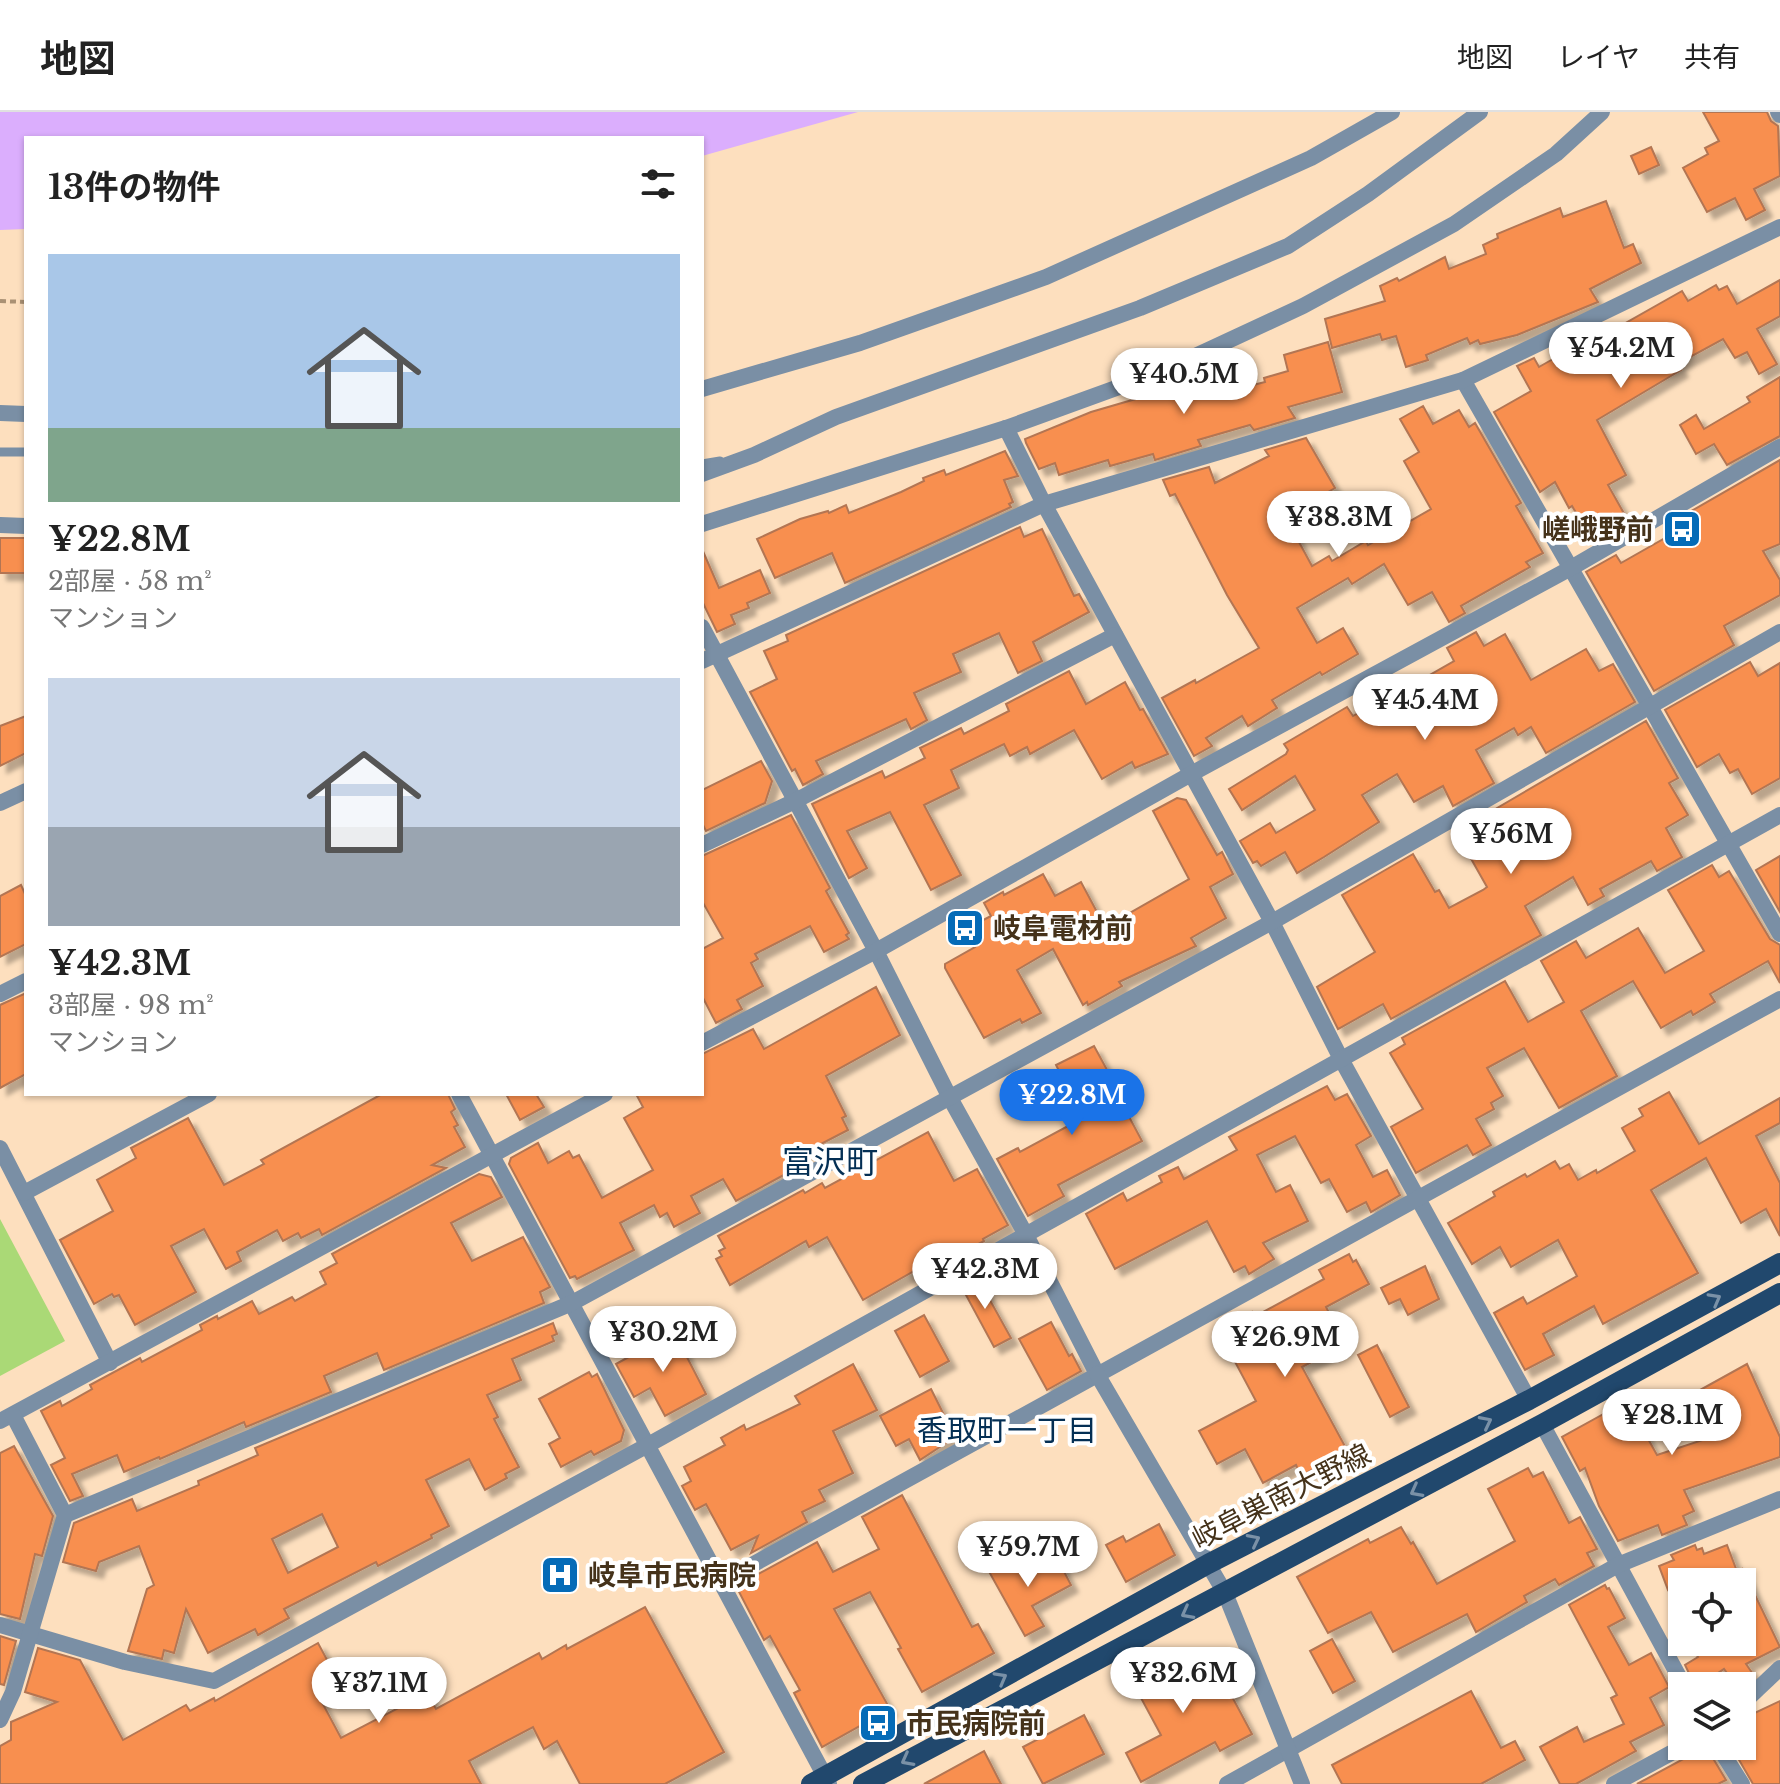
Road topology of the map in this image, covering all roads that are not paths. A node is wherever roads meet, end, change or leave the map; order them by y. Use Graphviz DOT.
graph roads {
  1 [pos="1392,112"];
  2 [pos="1480,112"];
  3 [pos="1602,112"];
  4 [pos="1780,227"];
  5 [pos="1463,380"];
  6 [pos="704,388"];
  7 [pos="0,413"];
  8 [pos="24,414"];
  9 [pos="1006,428"];
  10 [pos="1780,447"];
  11 [pos="0,452"];
  12 [pos="24,452"];
  13 [pos="754,455"];
  14 [pos="704,464"];
  15 [pos="704,473"];
  16 [pos="1044,504"];
  17 [pos="704,523"];
  18 [pos="0,525"];
  19 [pos="24,526"];
  20 [pos="1571,568"];
  21 [pos="1780,632"];
  22 [pos="704,634"];
  23 [pos="1115,635"];
  24 [pos="710,657"];
  25 [pos="1650,706"];
  26 [pos="1191,774"];
  27 [pos="24,792"];
  28 [pos="795,801"];
  29 [pos="0,803"];
  30 [pos="1780,815"];
  31 [pos="704,844"];
  32 [pos="1728,844"];
  33 [pos="1272,922"];
  34 [pos="1780,934"];
  35 [pos="876,951"];
  36 [pos="24,982"];
  37 [pos="0,994"];
  38 [pos="1780,999"];
  39 [pos="704,1042"];
  40 [pos="1341,1059"];
  41 [pos="205,1096"];
  42 [pos="460,1096"];
  43 [pos="601,1096"];
  44 [pos="950,1098"];
  45 [pos="0,1148"];
  46 [pos="491,1153"];
  47 [pos="24,1193"];
  48 [pos="1419,1197"];
  49 [pos="1026,1235"];
  50 [pos="1780,1263"];
  51 [pos="1780,1293"];
  52 [pos="572,1303"];
  53 [pos="110,1363"];
  54 [pos="1097,1374"];
  55 [pos="1529,1400"];
  56 [pos="6,1418"];
  57 [pos="1542,1424"];
  58 [pos="648,1445"];
  59 [pos="1780,1499"];
  60 [pos="65,1515"];
  61 [pos="1208,1564"];
  62 [pos="1618,1565"];
  63 [pos="721,1582"];
  64 [pos="1225,1593"];
  65 [pos="0,1625"];
  66 [pos="28,1635"];
  67 [pos="1780,1668"];
  68 [pos="1676,1672"];
  69 [pos="1756,1691"];
  70 [pos="0,1720"];
  71 [pos="1289,1749"];
  72 [pos="1668,1755"];
  73 [pos="1727,1760"];
  74 [pos="822,1781"];
  75 [pos="863,1784"];
  76 [pos="1227,1784"];
  77 [pos="1302,1784"];
  78 [pos="1614,1784"];
  79 [pos="1742,1784"];
  1 -- 6 [label="street"];
  2 -- 13 [label="street"];
  3 -- 9 [label="street"];
  4 -- 5 [label="street"];
  5 -- 16 [label="street"];
  5 -- 20 [label="street"];
  7 -- 8 [label="street"];
  9 -- 16 [label="street"];
  9 -- 17 [label="street"];
  10 -- 20 [label="street"];
  11 -- 12 [label="lane"];
  13 -- 14 [label="lane"];
  13 -- 15 [label="street"];
  16 -- 23 [label="street"];
  16 -- 24 [label="street"];
  18 -- 19 [label="street"];
  20 -- 25 [label="street"];
  20 -- 26 [label="street"];
  21 -- 25 [label="street"];
  22 -- 24 [label="street"];
  23 -- 26 [label="street"];
  23 -- 28 [label="street"];
  24 -- 28 [label="street"];
  25 -- 32 [label="street"];
  25 -- 33 [label="street"];
  26 -- 33 [label="street"];
  26 -- 35 [label="street"];
  27 -- 29 [label="street"];
  28 -- 31 [label="street"];
  28 -- 35 [label="street"];
  30 -- 32 [label="street"];
  32 -- 34 [label="street"];
  32 -- 40 [label="street"];
  33 -- 40 [label="street"];
  33 -- 44 [label="street"];
  35 -- 39 [label="street"];
  35 -- 44 [label="street"];
  36 -- 37 [label="street"];
  38 -- 48 [label="street"];
  40 -- 48 [label="street"];
  40 -- 49 [label="street"];
  41 -- 47 [label="street"];
  42 -- 46 [label="street"];
  43 -- 46 [label="street"];
  44 -- 49 [label="street"];
  44 -- 52 [label="street"];
  45 -- 47 [label="street"];
  46 -- 52 [label="street"];
  46 -- 53 [label="street"];
  47 -- 53 [label="street"];
  48 -- 54 [label="street"];
  48 -- 55 [label="street"];
  49 -- 54 [label="street"];
  49 -- 58 [label="street"];
  55 -- 50 [label="main road, 岐阜巣南大野線, one-way"];
  51 -- 57 [label="main road, 岐阜巣南大野線"];
  52 -- 58 [label="street"];
  52 -- 60 [label="street"];
  53 -- 56 [label="street"];
  54 -- 61 [label="street"];
  54 -- 63 [label="street"];
  61 -- 55 [label="main road, 岐阜巣南大野線, one-way"];
  56 -- 60 [label="street"];
  57 -- 62 [label="street"];
  57 -- 64 [label="main road, 岐阜巣南大野線, one-way"];
  58 -- 63 [label="street"];
  58 -- 66 [label="street"];
  59 -- 62 [label="street"];
  60 -- 66 [label="street"];
  61 -- 64 [label="street"];
  74 -- 61 [label="main road, 岐阜巣南大野線, one-way"];
  62 -- 68 [label="street"];
  62 -- 71 [label="street"];
  63 -- 74 [label="street"];
  64 -- 71 [label="street"];
  64 -- 75 [label="main road, 岐阜巣南大野線, one-way"];
  65 -- 66 [label="street"];
  66 -- 70 [label="street"];
  67 -- 69 [label="street"];
  71 -- 76 [label="street"];
  71 -- 77 [label="street"];
  72 -- 78 [label="street"];
  73 -- 79 [label="street"];
}
